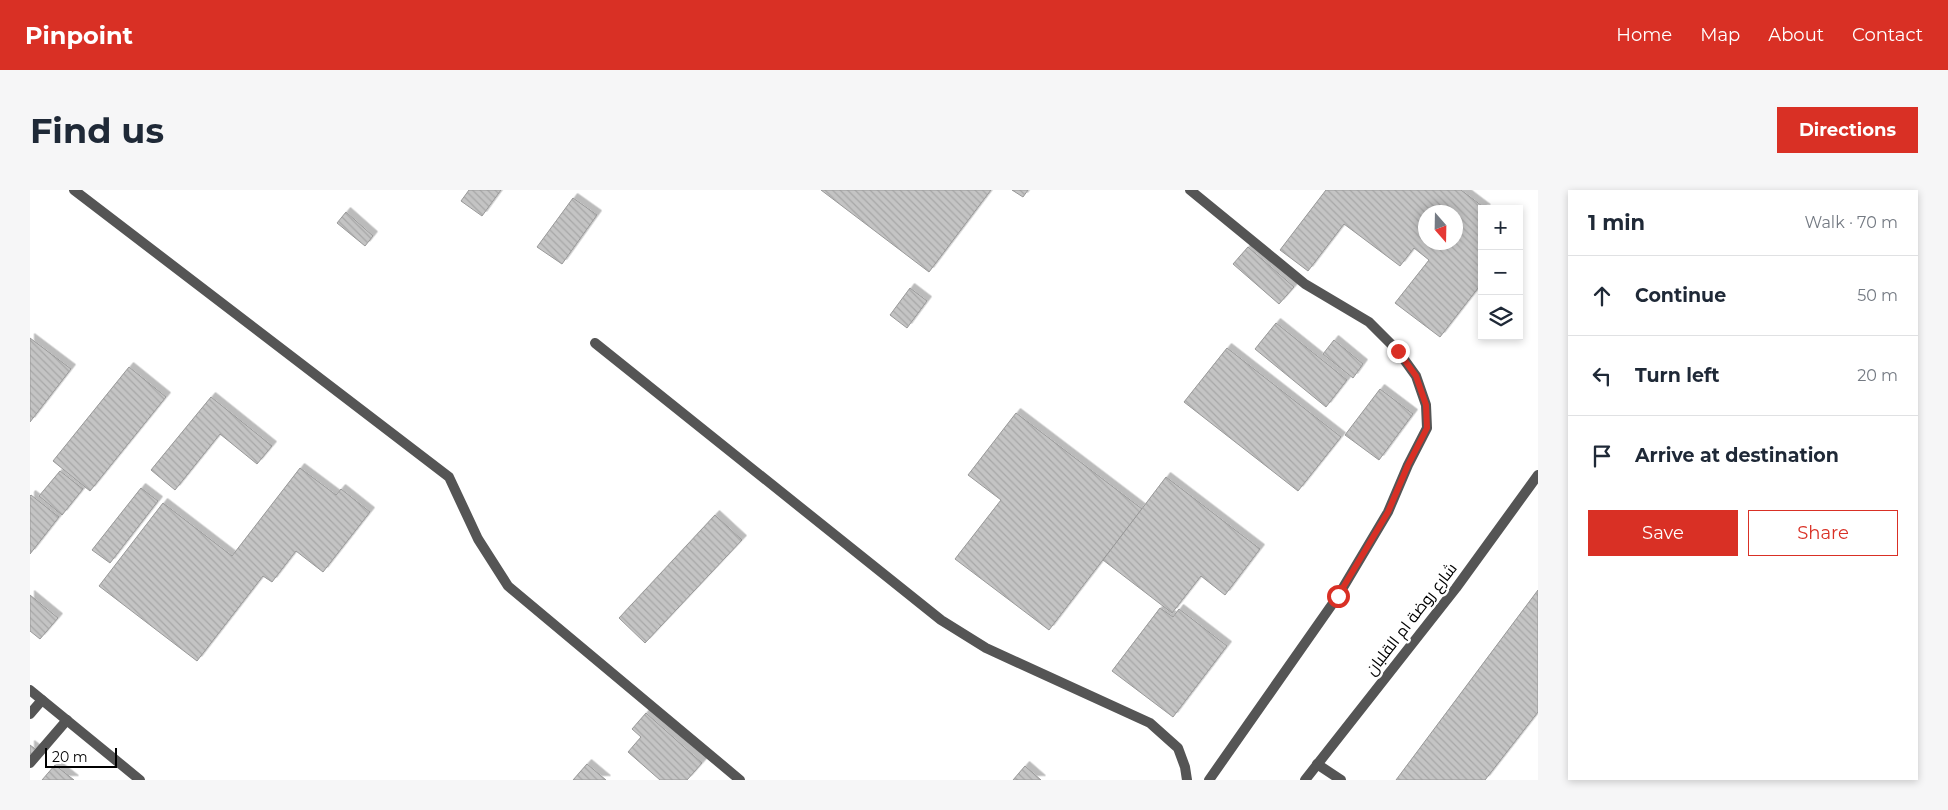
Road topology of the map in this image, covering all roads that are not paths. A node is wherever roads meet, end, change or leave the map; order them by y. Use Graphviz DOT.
graph roads {
  1 [pos="74,190"];
  2 [pos="1190,190"];
  3 [pos="595,343"];
  4 [pos="1538,475"];
  5 [pos="30,690"];
  6 [pos="42,700"];
  7 [pos="30,714"];
  8 [pos="67,720"];
  9 [pos="30,764"];
  10 [pos="1317,764"];
  11 [pos="140,780"];
  12 [pos="740,780"];
  13 [pos="1187,780"];
  14 [pos="1209,780"];
  15 [pos="1304,780"];
  16 [pos="1341,780"];
  1 -- 12 [label="street"];
  2 -- 14 [label="street"];
  3 -- 13 [label="street"];
  4 -- 10 [label="street, شارع روضة ام القلبان"];
  5 -- 6 [label="street"];
  6 -- 7 [label="street"];
  6 -- 8 [label="street"];
  8 -- 9 [label="street"];
  8 -- 11 [label="street"];
  10 -- 15 [label="street, شارع روضة ام القلبان"];
  10 -- 16 [label="street"];
}
